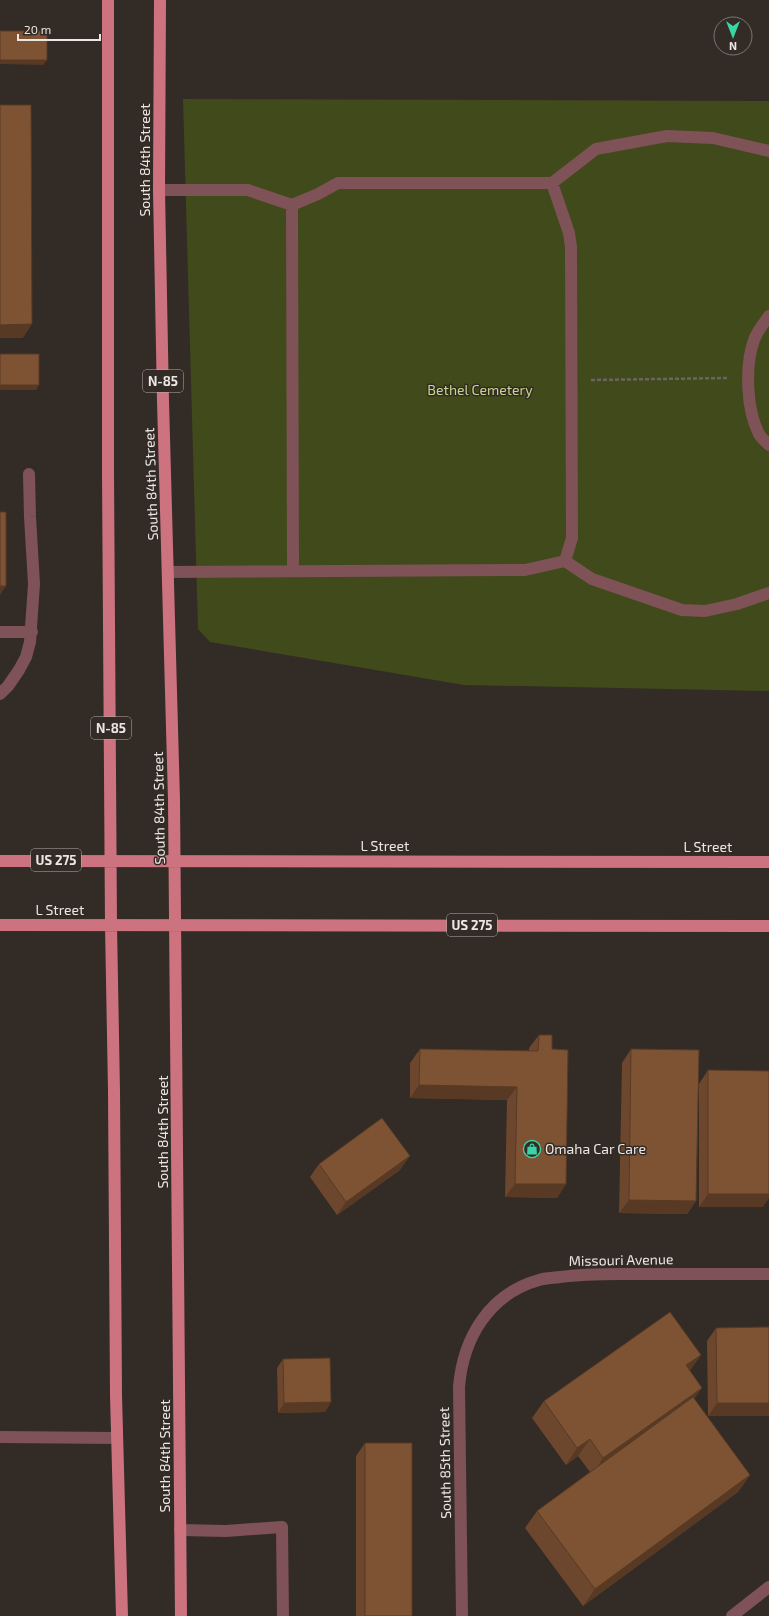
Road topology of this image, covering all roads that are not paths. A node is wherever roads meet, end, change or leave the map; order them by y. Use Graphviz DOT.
graph roads {
  1 [pos="108,0"];
  2 [pos="160,0"];
  3 [pos="769,151"];
  4 [pos="552,183"];
  5 [pos="159,190"];
  6 [pos="292,205"];
  7 [pos="769,316"];
  8 [pos="769,445"];
  9 [pos="29,474"];
  10 [pos="564,561"];
  11 [pos="168,572"];
  12 [pos="293,572"];
  13 [pos="769,593"];
  14 [pos="0,632"];
  15 [pos="32,632"];
  16 [pos="0,694"];
  17 [pos="111,860"];
  18 [pos="175,860"];
  19 [pos="0,861"];
  20 [pos="769,862"];
  21 [pos="176,924"];
  22 [pos="0,925"];
  23 [pos="111,925"];
  24 [pos="769,926"];
  25 [pos="769,1274"];
  26 [pos="485,1315"];
  27 [pos="0,1437"];
  28 [pos="118,1438"];
  29 [pos="180,1530"];
  30 [pos="769,1587"];
  31 [pos="122,1616"];
  32 [pos="181,1616"];
  33 [pos="283,1616"];
  34 [pos="462,1616"];
  35 [pos="732,1616"];
  1 -- 17 [label="main road, N-85"];
  2 -- 5 [label="main road, South 84th Street / N-85"];
  3 -- 4 [label="street"];
  4 -- 6 [label="street"];
  4 -- 10 [label="street"];
  5 -- 6 [label="street"];
  5 -- 11 [label="main road, South 84th Street / N-85"];
  6 -- 12 [label="street"];
  7 -- 8 [label="street"];
  9 -- 15 [label="street"];
  10 -- 12 [label="street"];
  10 -- 13 [label="street"];
  11 -- 12 [label="street"];
  11 -- 18 [label="main road, South 84th Street / N-85"];
  14 -- 15 [label="street"];
  15 -- 16 [label="street"];
  17 -- 18 [label="main road, L Street / US 275"];
  17 -- 19 [label="main road, L Street / US 275"];
  17 -- 23 [label="main road, N-85"];
  18 -- 20 [label="main road, L Street / US 275"];
  18 -- 21 [label="main road, South 84th Street / N-85"];
  21 -- 23 [label="main road, L Street / US 275"];
  21 -- 24 [label="main road, L Street / US 275"];
  21 -- 29 [label="main road, South 84th Street"];
  22 -- 23 [label="main road, L Street / US 275"];
  23 -- 28 [label="main road"];
  25 -- 26 [label="street, Missouri Avenue"];
  26 -- 34 [label="street, South 85th Street"];
  27 -- 28 [label="street"];
  28 -- 31 [label="main road"];
  29 -- 32 [label="main road, South 84th Street"];
  29 -- 33 [label="street"];
  30 -- 35 [label="street"];
}
